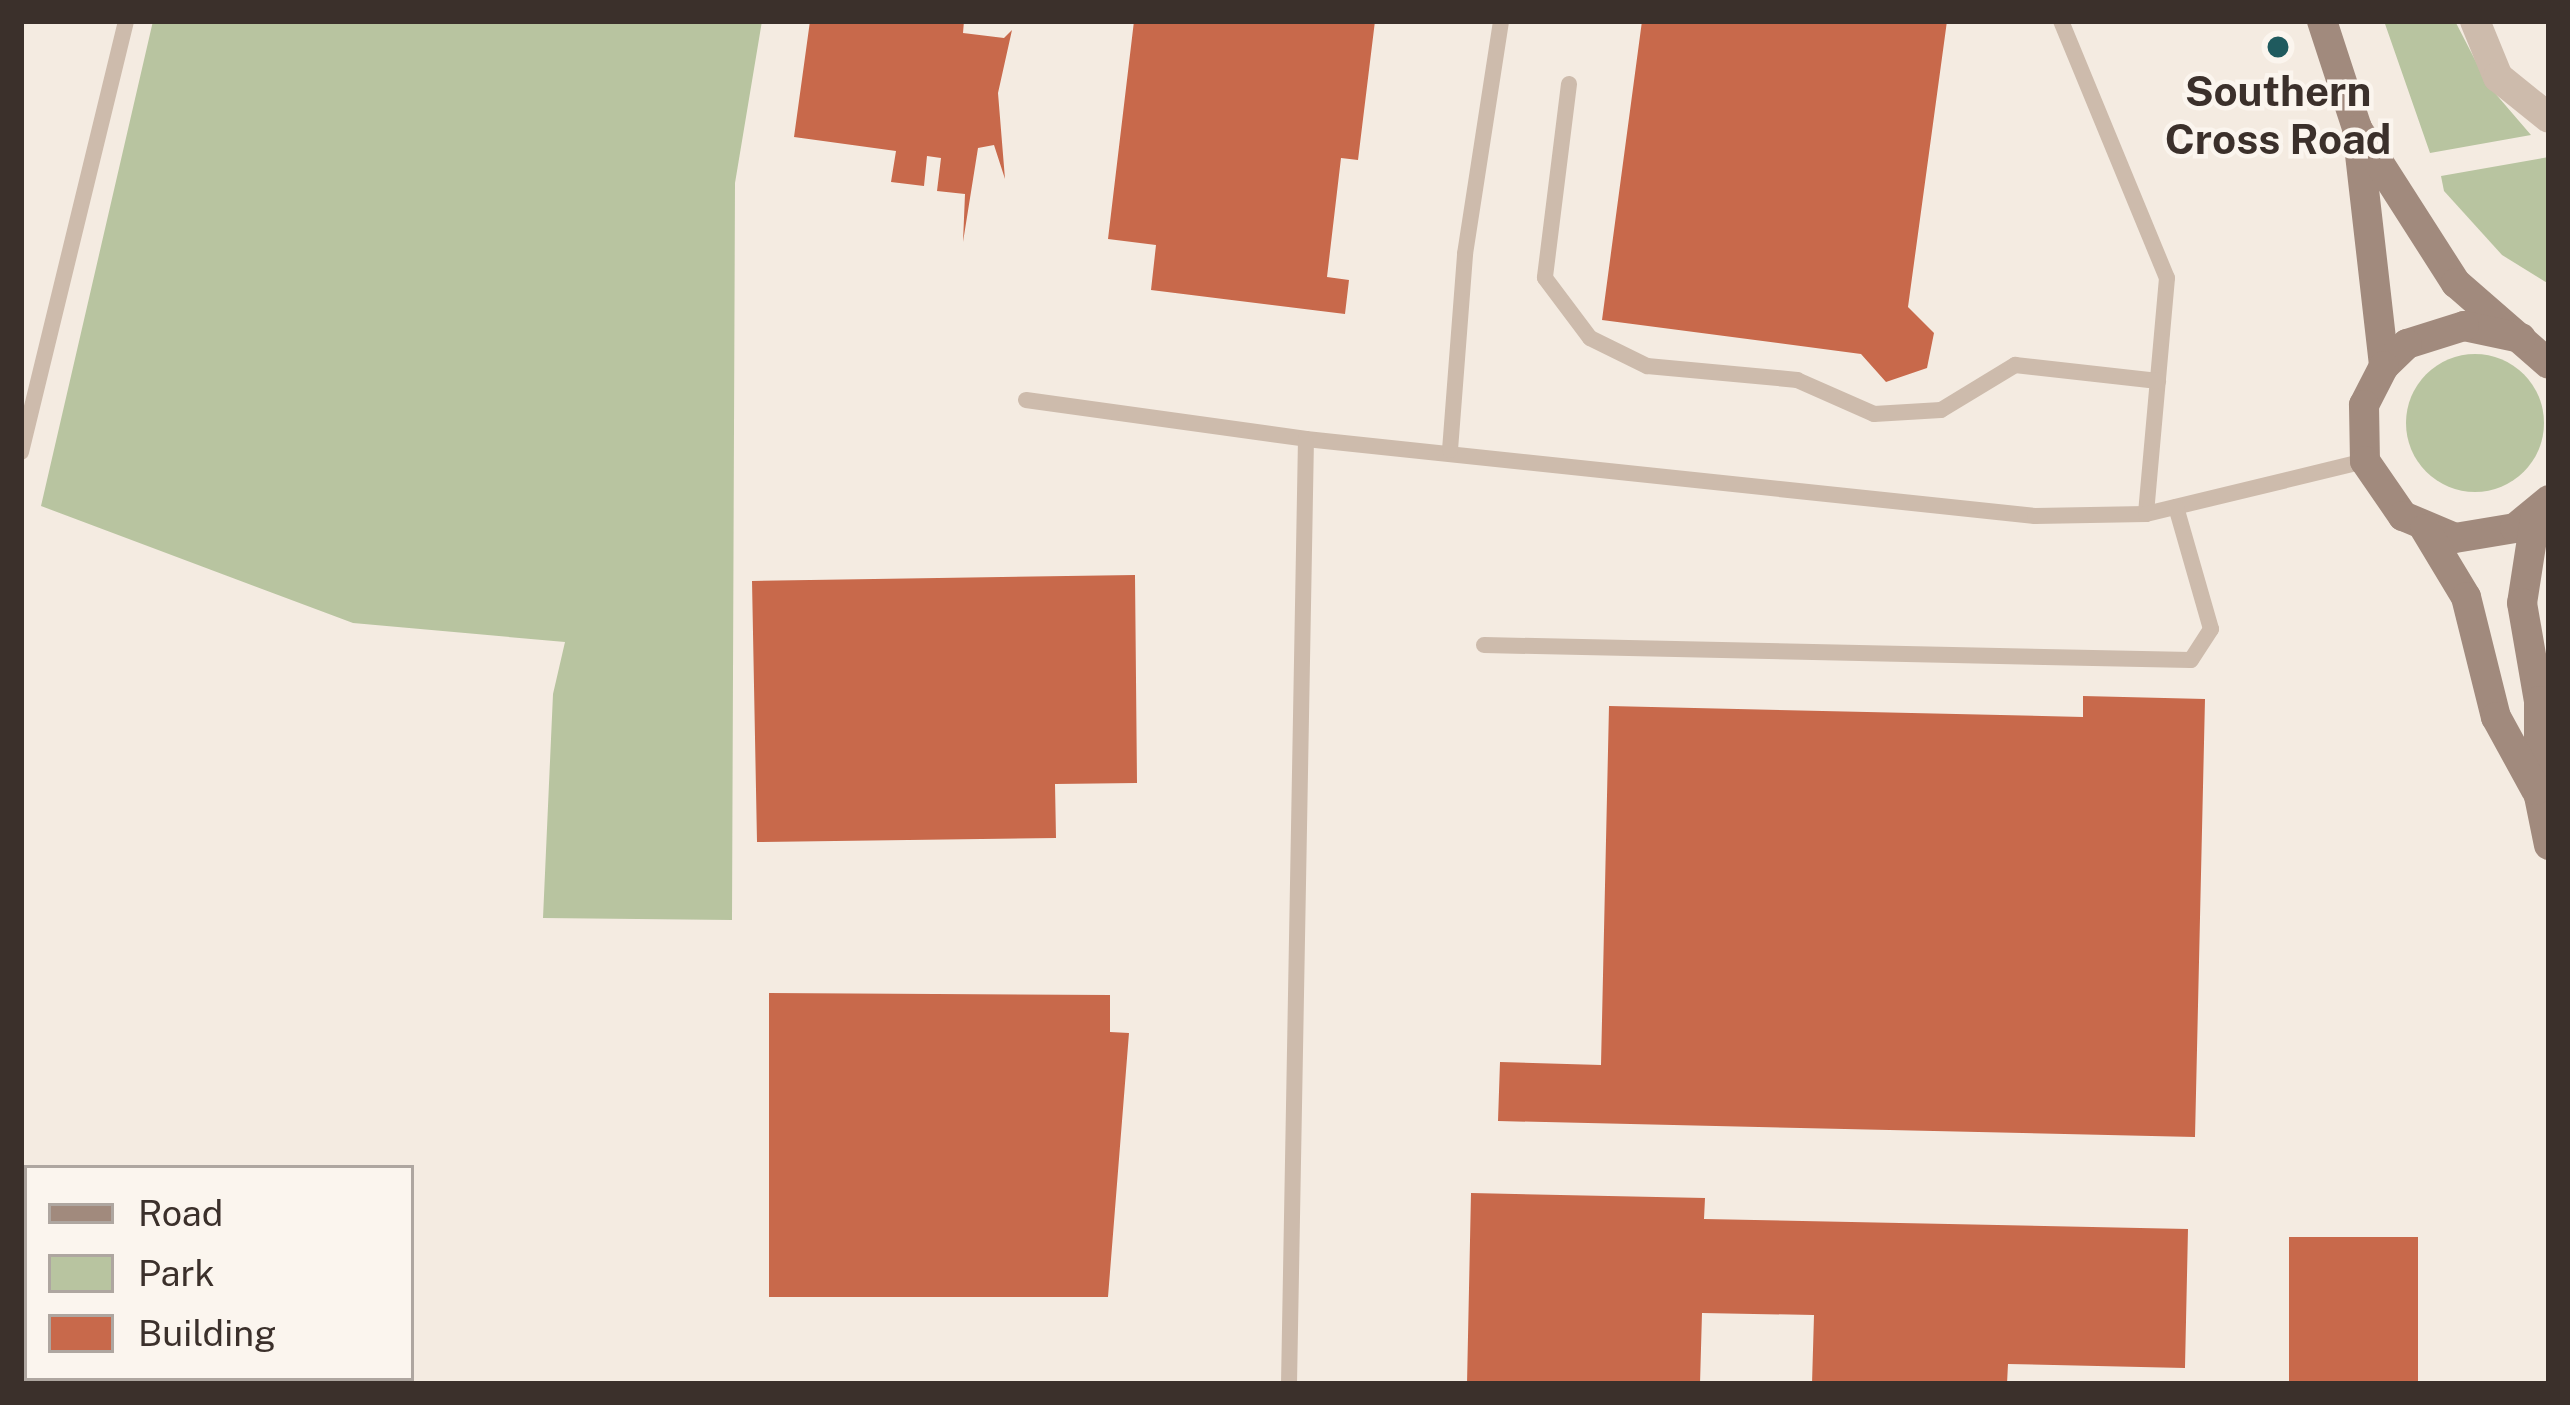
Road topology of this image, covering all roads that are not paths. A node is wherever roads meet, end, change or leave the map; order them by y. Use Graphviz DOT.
graph roads {
  1 [pos="126,21"];
  2 [pos="1501,21"];
  3 [pos="2061,21"];
  4 [pos="2322,21"];
  5 [pos="2475,21"];
  6 [pos="1569,84"];
  7 [pos="2549,118"];
  8 [pos="2357,128"];
  9 [pos="2537,347"];
  10 [pos="2384,366"];
  11 [pos="2158,381"];
  12 [pos="1026,400"];
  13 [pos="1306,439"];
  14 [pos="1450,450"];
  15 [pos="21,452"];
  16 [pos="2365,460"];
  17 [pos="2543,506"];
  18 [pos="2176,508"];
  19 [pos="2146,514"];
  20 [pos="2425,529"];
  21 [pos="1484,645"];
  22 [pos="2539,796"];
  23 [pos="2549,845"];
  24 [pos="1289,1384"];
  1 -- 15 [label="lane"];
  2 -- 14 [label="lane"];
  3 -- 11 [label="lane"];
  4 -- 8 [label="main road"];
  5 -- 7 [label="street"];
  6 -- 11 [label="lane"];
  8 -- 9 [label="main road"];
  8 -- 10 [label="main road"];
  9 -- 10 [label="main road"];
  10 -- 16 [label="main road"];
  11 -- 19 [label="lane"];
  12 -- 13 [label="lane"];
  13 -- 14 [label="lane"];
  13 -- 24 [label="lane"];
  14 -- 19 [label="lane"];
  16 -- 18 [label="lane"];
  16 -- 20 [label="main road"];
  17 -- 20 [label="main road"];
  17 -- 22 [label="main road"];
  18 -- 19 [label="lane"];
  18 -- 21 [label="lane"];
  20 -- 22 [label="main road"];
  22 -- 23 [label="main road"];
}
